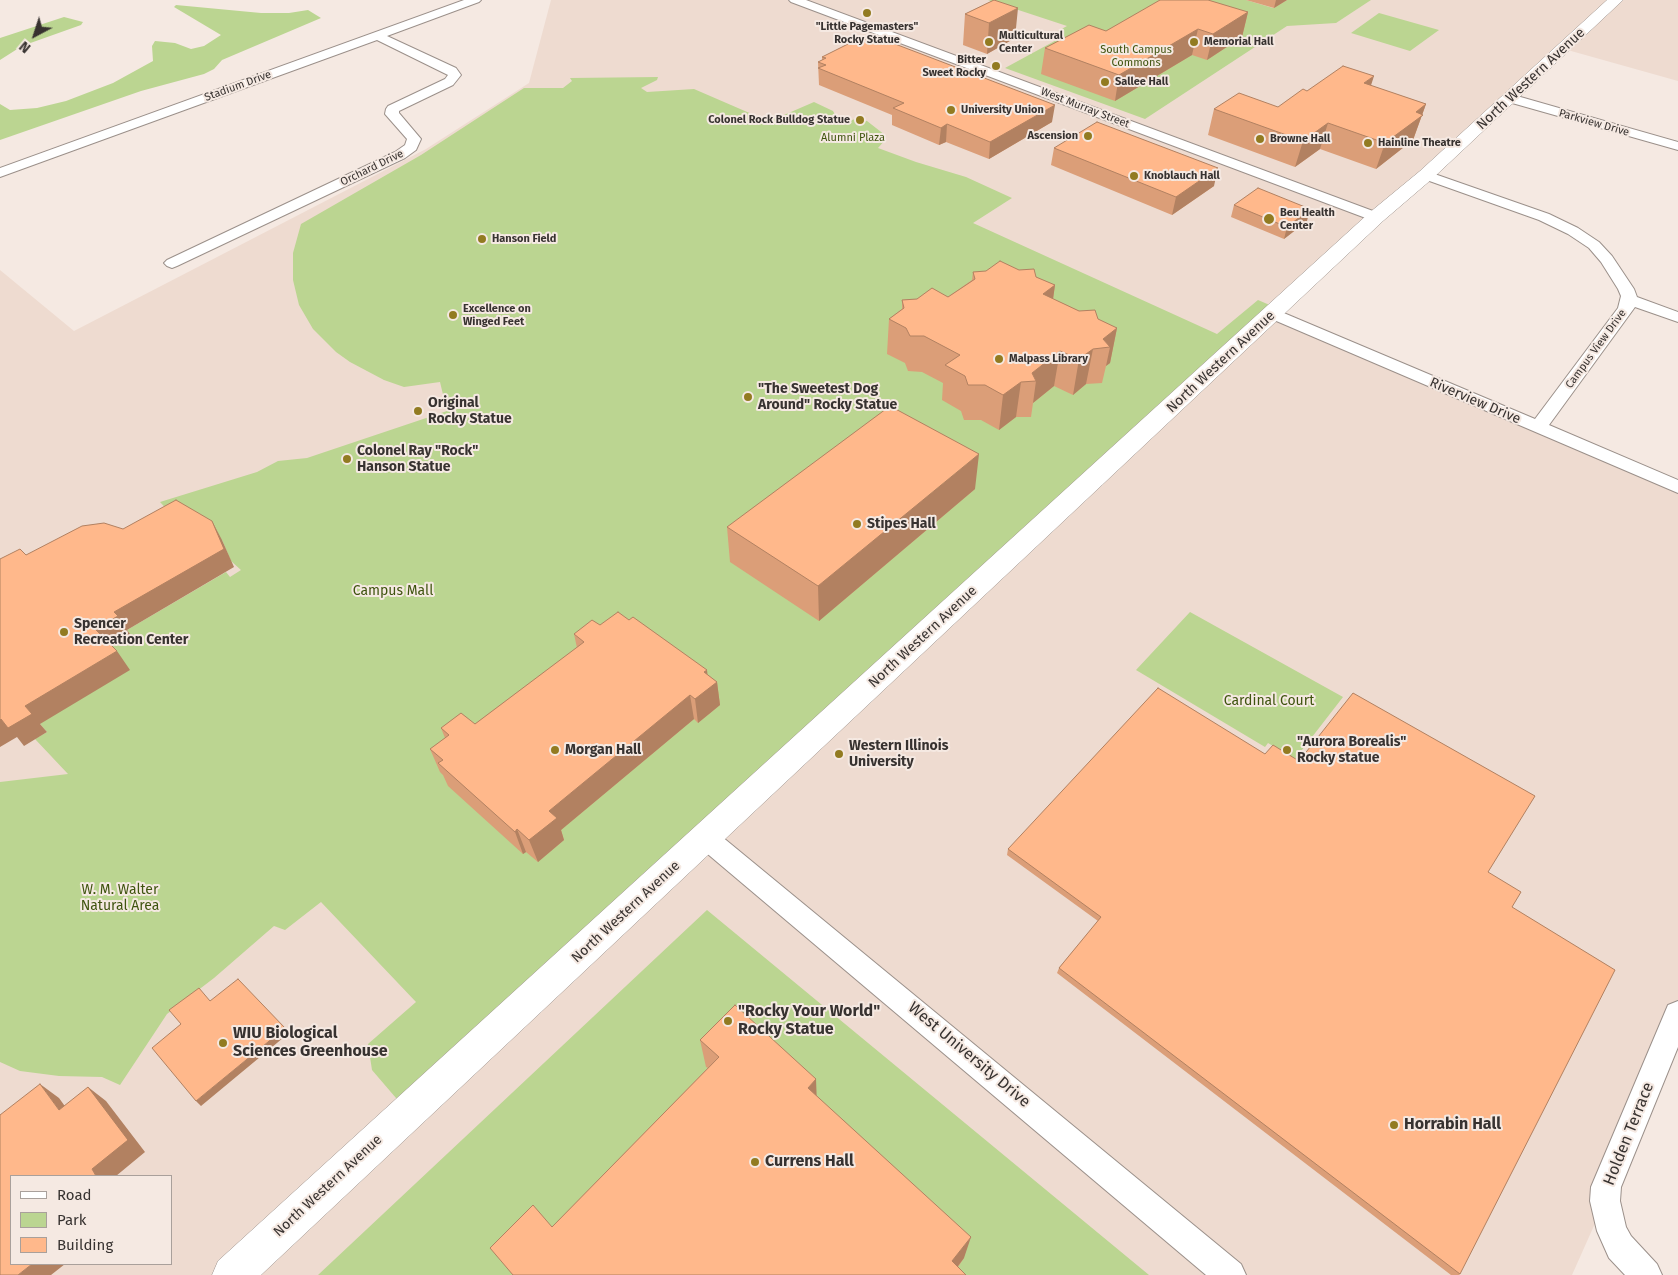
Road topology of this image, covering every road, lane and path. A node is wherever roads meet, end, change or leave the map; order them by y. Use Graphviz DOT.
graph roads {
  1 [pos="475,0"];
  2 [pos="795,0"];
  3 [pos="1616,0"];
  4 [pos="378,36"];
  5 [pos="1510,98"];
  6 [pos="1678,146"];
  7 [pos="0,173"];
  8 [pos="1426,175"];
  9 [pos="1376,217"];
  10 [pos="172,263"];
  11 [pos="1629,300"];
  12 [pos="1273,314"];
  13 [pos="1678,317"];
  14 [pos="1538,428"];
  15 [pos="1678,487"];
  16 [pos="706,838"];
  17 [pos="1678,1014"];
  18 [pos="232,1275"];
  19 [pos="1230,1275"];
  20 [pos="1646,1275"];
  1 -- 4 [label="street, Stadium Drive"];
  2 -- 9 [label="street, West Murray Street"];
  3 -- 5 [label="street, North Western Avenue"];
  4 -- 7 [label="street, Stadium Drive"];
  4 -- 10 [label="street, Orchard Drive"];
  5 -- 6 [label="street, Parkview Drive"];
  5 -- 8 [label="street, North Western Avenue"];
  8 -- 9 [label="street, North Western Avenue"];
  8 -- 11 [label="street, Campus View Drive"];
  9 -- 12 [label="street, North Western Avenue"];
  11 -- 13 [label="street"];
  11 -- 14 [label="street, Campus View Drive"];
  12 -- 14 [label="street, Riverview Drive"];
  12 -- 16 [label="street, North Western Avenue"];
  14 -- 15 [label="street, Riverview Drive"];
  16 -- 18 [label="street, North Western Avenue"];
  16 -- 19 [label="street, West University Drive"];
  17 -- 20 [label="street, Holden Terrace"];
}
